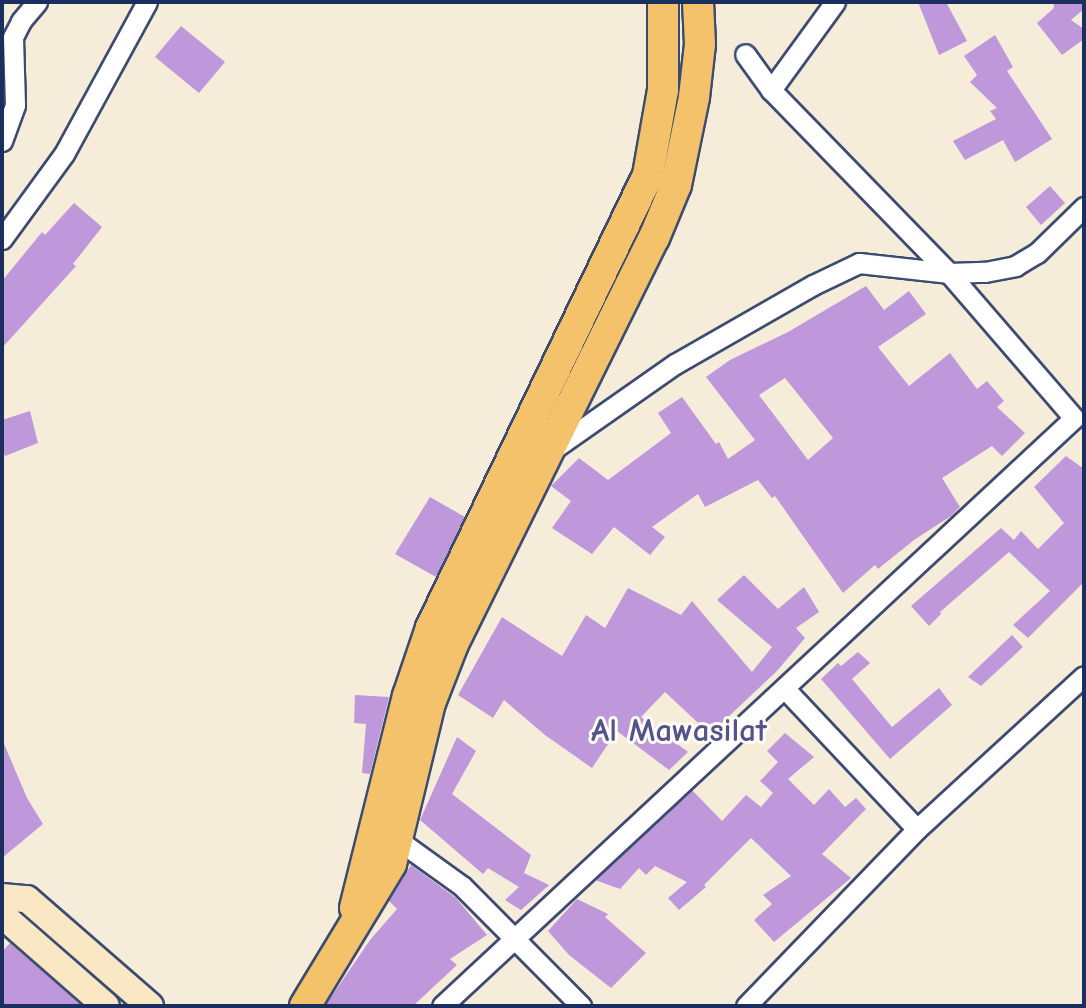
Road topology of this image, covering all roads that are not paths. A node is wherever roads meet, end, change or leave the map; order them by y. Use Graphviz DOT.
graph roads {
  1 [pos="37,2"];
  2 [pos="147,2"];
  3 [pos="663,2"];
  4 [pos="698,2"];
  5 [pos="835,2"];
  6 [pos="745,54"];
  7 [pos="771,90"];
  8 [pos="2,141"];
  9 [pos="1084,207"];
  10 [pos="2,239"];
  11 [pos="948,273"];
  12 [pos="1079,424"];
  13 [pos="548,452"];
  14 [pos="1084,676"];
  15 [pos="785,688"];
  16 [pos="917,829"];
  17 [pos="398,841"];
  18 [pos="2,897"];
  19 [pos="2,915"];
  20 [pos="348,936"];
  21 [pos="516,939"];
  22 [pos="106,1006"];
  23 [pos="150,1006"];
  24 [pos="305,1006"];
  25 [pos="442,1006"];
  26 [pos="581,1006"];
  27 [pos="746,1006"];
  1 -- 8 [label="street"];
  2 -- 10 [label="street"];
  3 -- 20 [label="main road"];
  4 -- 13 [label="main road"];
  5 -- 7 [label="street"];
  6 -- 7 [label="street"];
  7 -- 11 [label="street"];
  9 -- 11 [label="street"];
  11 -- 12 [label="street"];
  11 -- 13 [label="street"];
  12 -- 15 [label="street"];
  13 -- 17 [label="main road"];
  14 -- 16 [label="street"];
  15 -- 16 [label="street"];
  15 -- 21 [label="street"];
  16 -- 27 [label="street"];
  17 -- 20 [label="main road"];
  17 -- 21 [label="street"];
  18 -- 23 [label="street"];
  19 -- 22 [label="street"];
  20 -- 24 [label="main road"];
  21 -- 25 [label="street"];
  21 -- 26 [label="street"];
}
